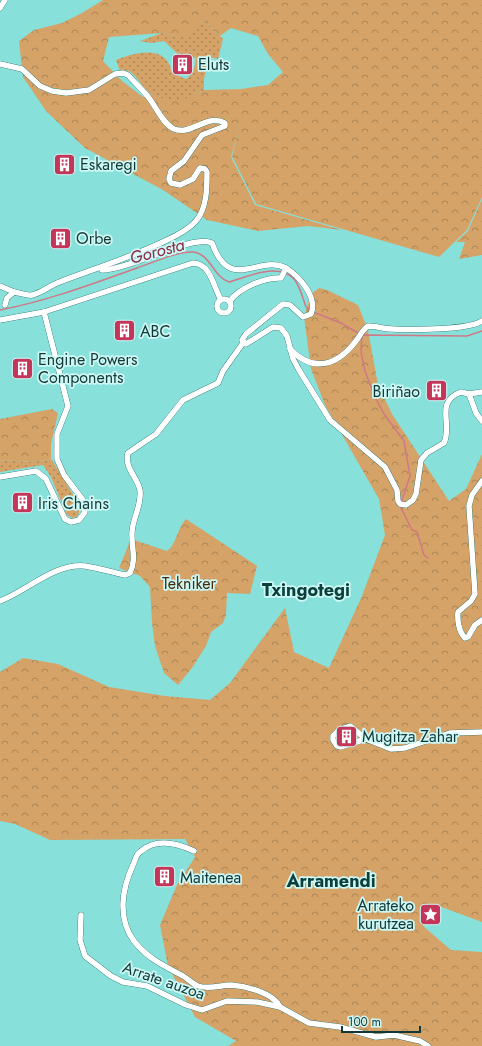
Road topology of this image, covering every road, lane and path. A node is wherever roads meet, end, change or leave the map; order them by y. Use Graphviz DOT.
graph roads {
  1 [pos="5,0"];
  2 [pos="0,8"];
  3 [pos="0,64"];
  4 [pos="96,270"];
  5 [pos="284,271"];
  6 [pos="0,286"];
  7 [pos="14,292"];
  8 [pos="221,300"];
  9 [pos="230,302"];
  10 [pos="5,306"];
  11 [pos="44,312"];
  12 [pos="0,320"];
  13 [pos="482,321"];
  14 [pos="243,343"];
  15 [pos="290,349"];
  16 [pos="482,392"];
  17 [pos="470,394"];
  18 [pos="482,421"];
  19 [pos="0,477"];
  20 [pos="482,481"];
  21 [pos="0,601"];
  22 [pos="482,620"];
  23 [pos="482,732"];
  24 [pos="366,739"];
  25 [pos="194,851"];
  26 [pos="81,915"];
  27 [pos="280,1007"];
  28 [pos="428,1046"];
  1 -- 2 [label="street"];
  3 -- 4 [label="street"];
  4 -- 5 [label="street"];
  4 -- 7 [label="street"];
  5 -- 9 [label="street"];
  5 -- 14 [label="street"];
  6 -- 7 [label="street"];
  7 -- 10 [label="street"];
  8 -- 9 [label="street"];
  8 -- 9 [label="street"];
  8 -- 11 [label="street"];
  11 -- 12 [label="street"];
  11 -- 19 [label="street"];
  13 -- 15 [label="street"];
  14 -- 15 [label="street"];
  14 -- 21 [label="street"];
  15 -- 17 [label="street"];
  16 -- 17 [label="street"];
  17 -- 18 [label="street"];
  20 -- 22 [label="street"];
  23 -- 24 [label="street"];
  24 -- 24 [label="street"];
  25 -- 27 [label="street, Arrate auzoa"];
  26 -- 27 [label="street, Arrate auzoa"];
  27 -- 28 [label="street, Arrate auzoa"];
}
